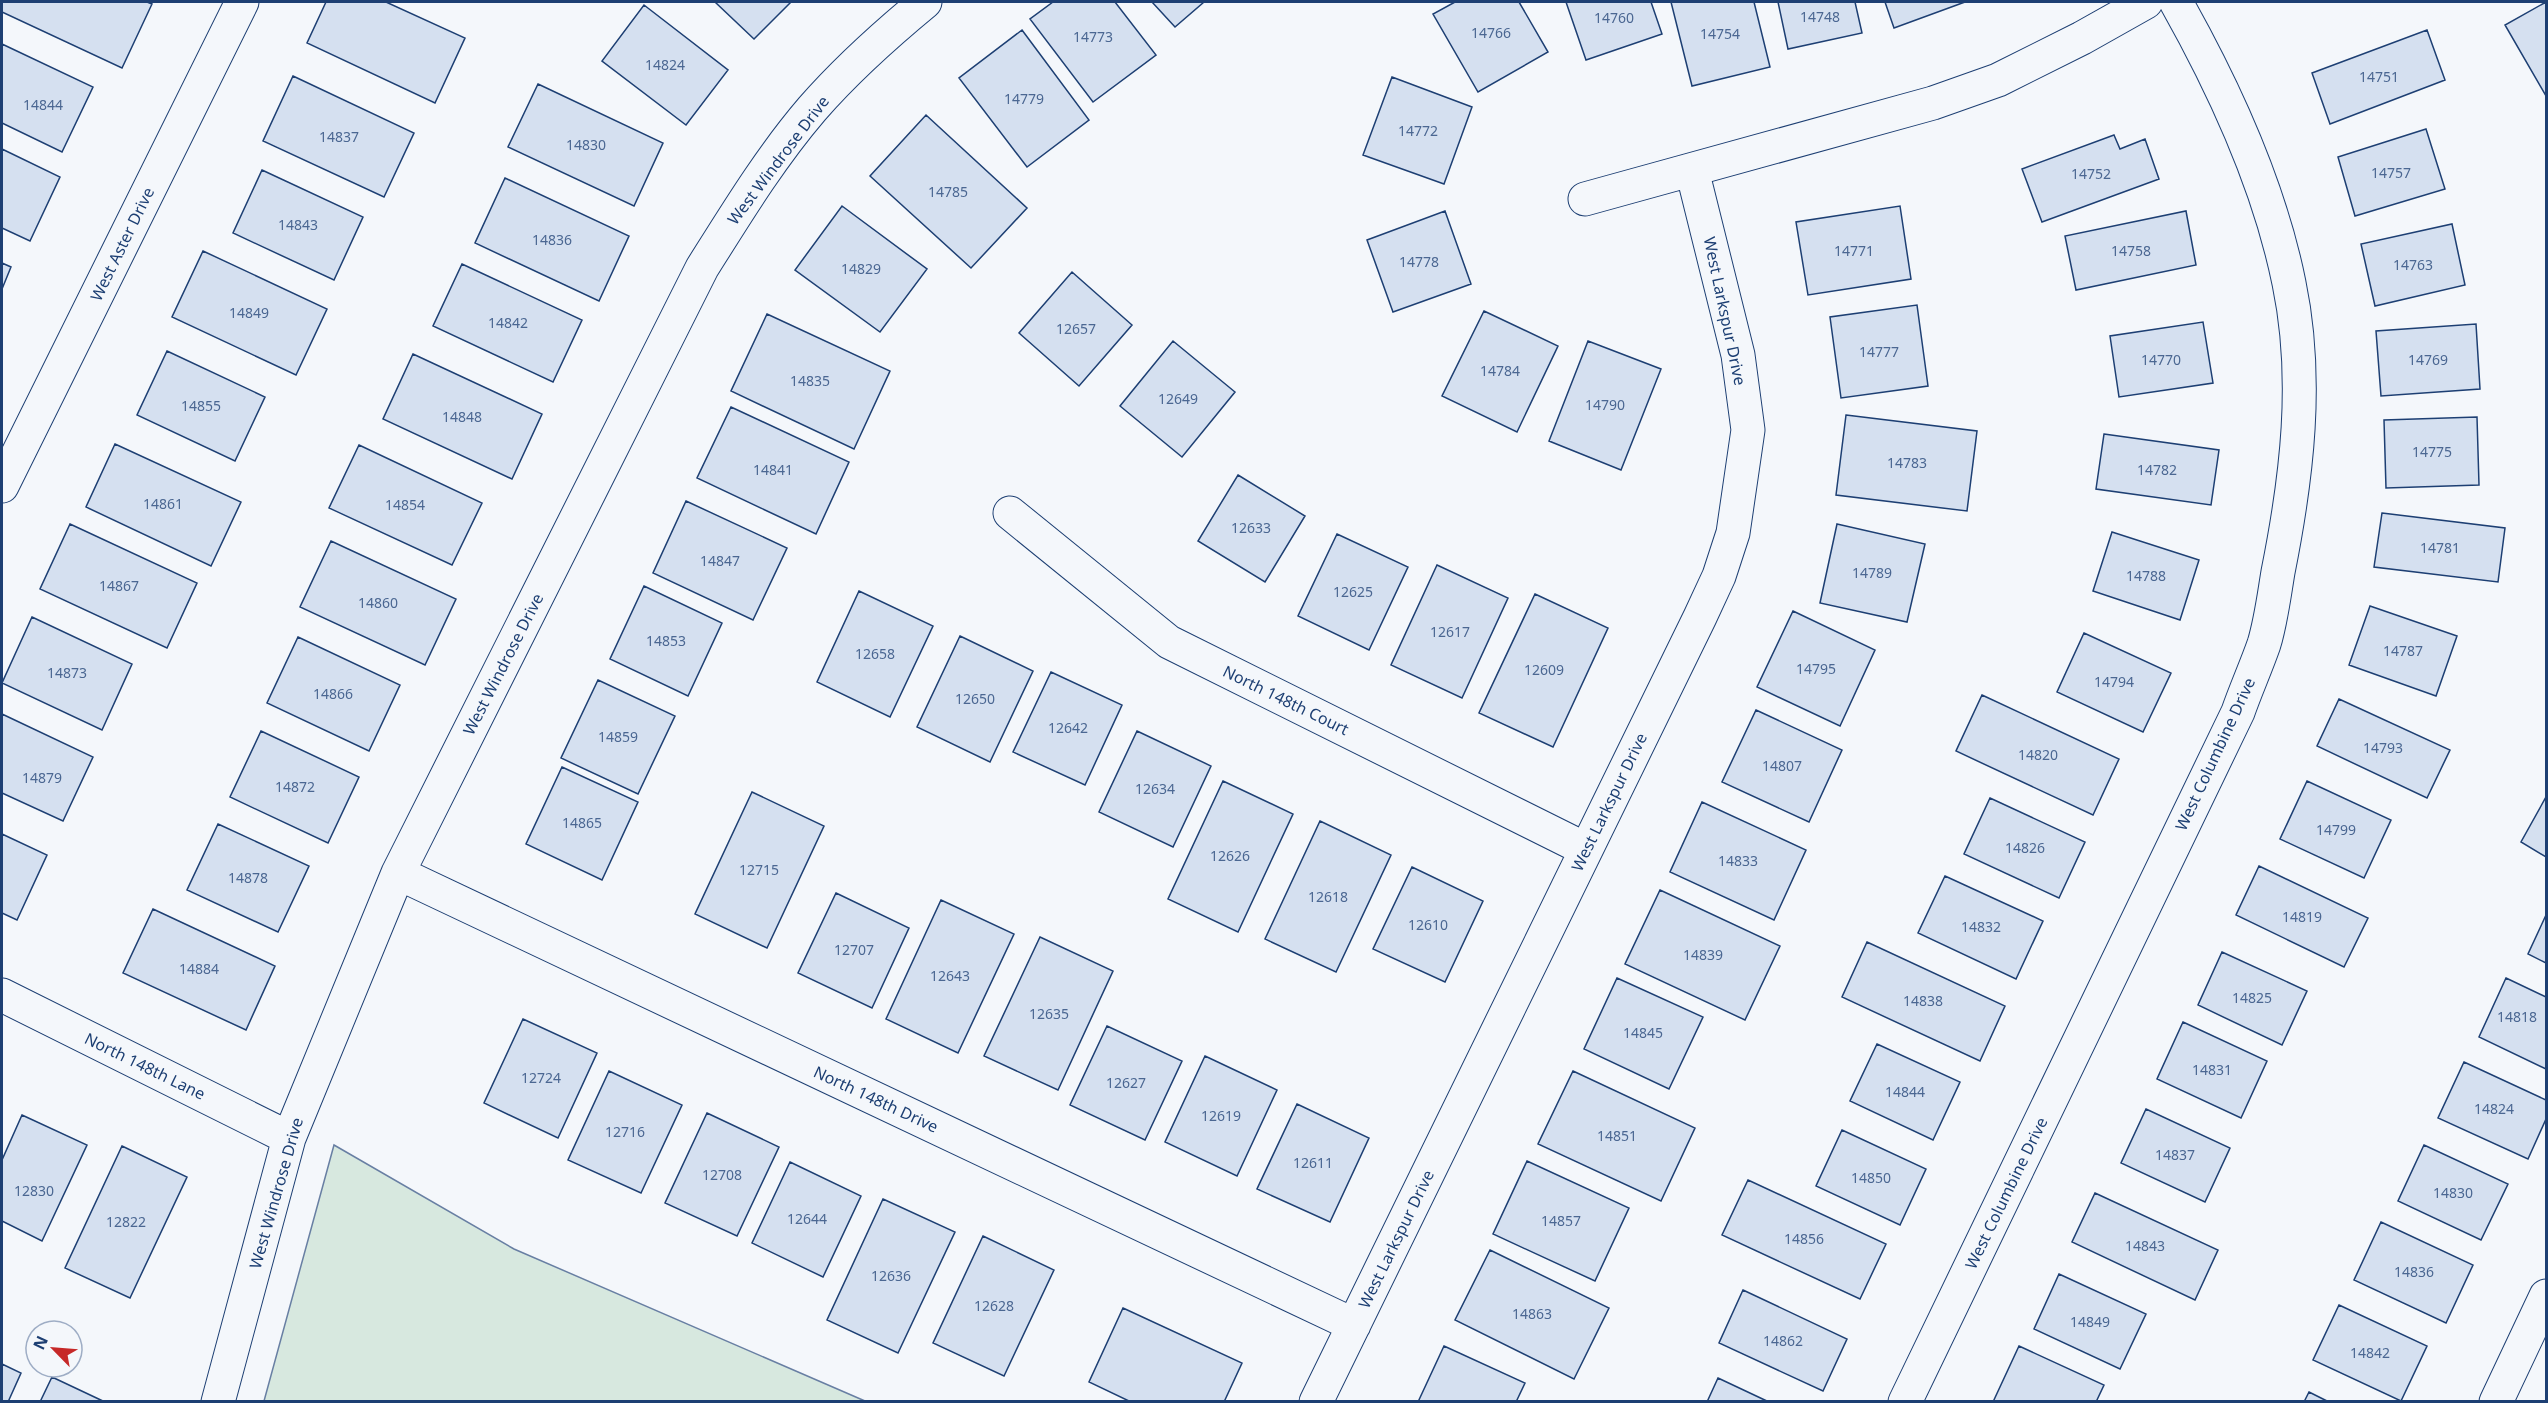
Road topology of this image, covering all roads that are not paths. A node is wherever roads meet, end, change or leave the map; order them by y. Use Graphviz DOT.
graph roads {
  1 [pos="242,2"];
  2 [pos="925,2"];
  3 [pos="2146,2"];
  4 [pos="2176,2"];
  5 [pos="1692,170"];
  6 [pos="1585,199"];
  7 [pos="2,486"];
  8 [pos="1010,513"];
  9 [pos="1585,849"];
  10 [pos="398,873"];
  11 [pos="2,995"];
  12 [pos="289,1138"];
  13 [pos="2547,1296"];
  14 [pos="1354,1325"];
  15 [pos="218,1401"];
  16 [pos="1316,1401"];
  17 [pos="1905,1401"];
  18 [pos="2496,1401"];
  1 -- 7 [label="street, West Aster Drive"];
  2 -- 10 [label="street, West Windrose Drive"];
  3 -- 5 [label="street"];
  4 -- 17 [label="street, West Columbine Drive"];
  5 -- 6 [label="street"];
  5 -- 9 [label="street, West Larkspur Drive"];
  8 -- 9 [label="street, North 148th Court"];
  9 -- 14 [label="street, West Larkspur Drive"];
  10 -- 12 [label="street, West Windrose Drive"];
  10 -- 14 [label="street, North 148th Drive"];
  11 -- 12 [label="street, North 148th Lane"];
  12 -- 15 [label="street, West Windrose Drive"];
  13 -- 18 [label="street"];
  14 -- 16 [label="street, West Larkspur Drive"];
}
